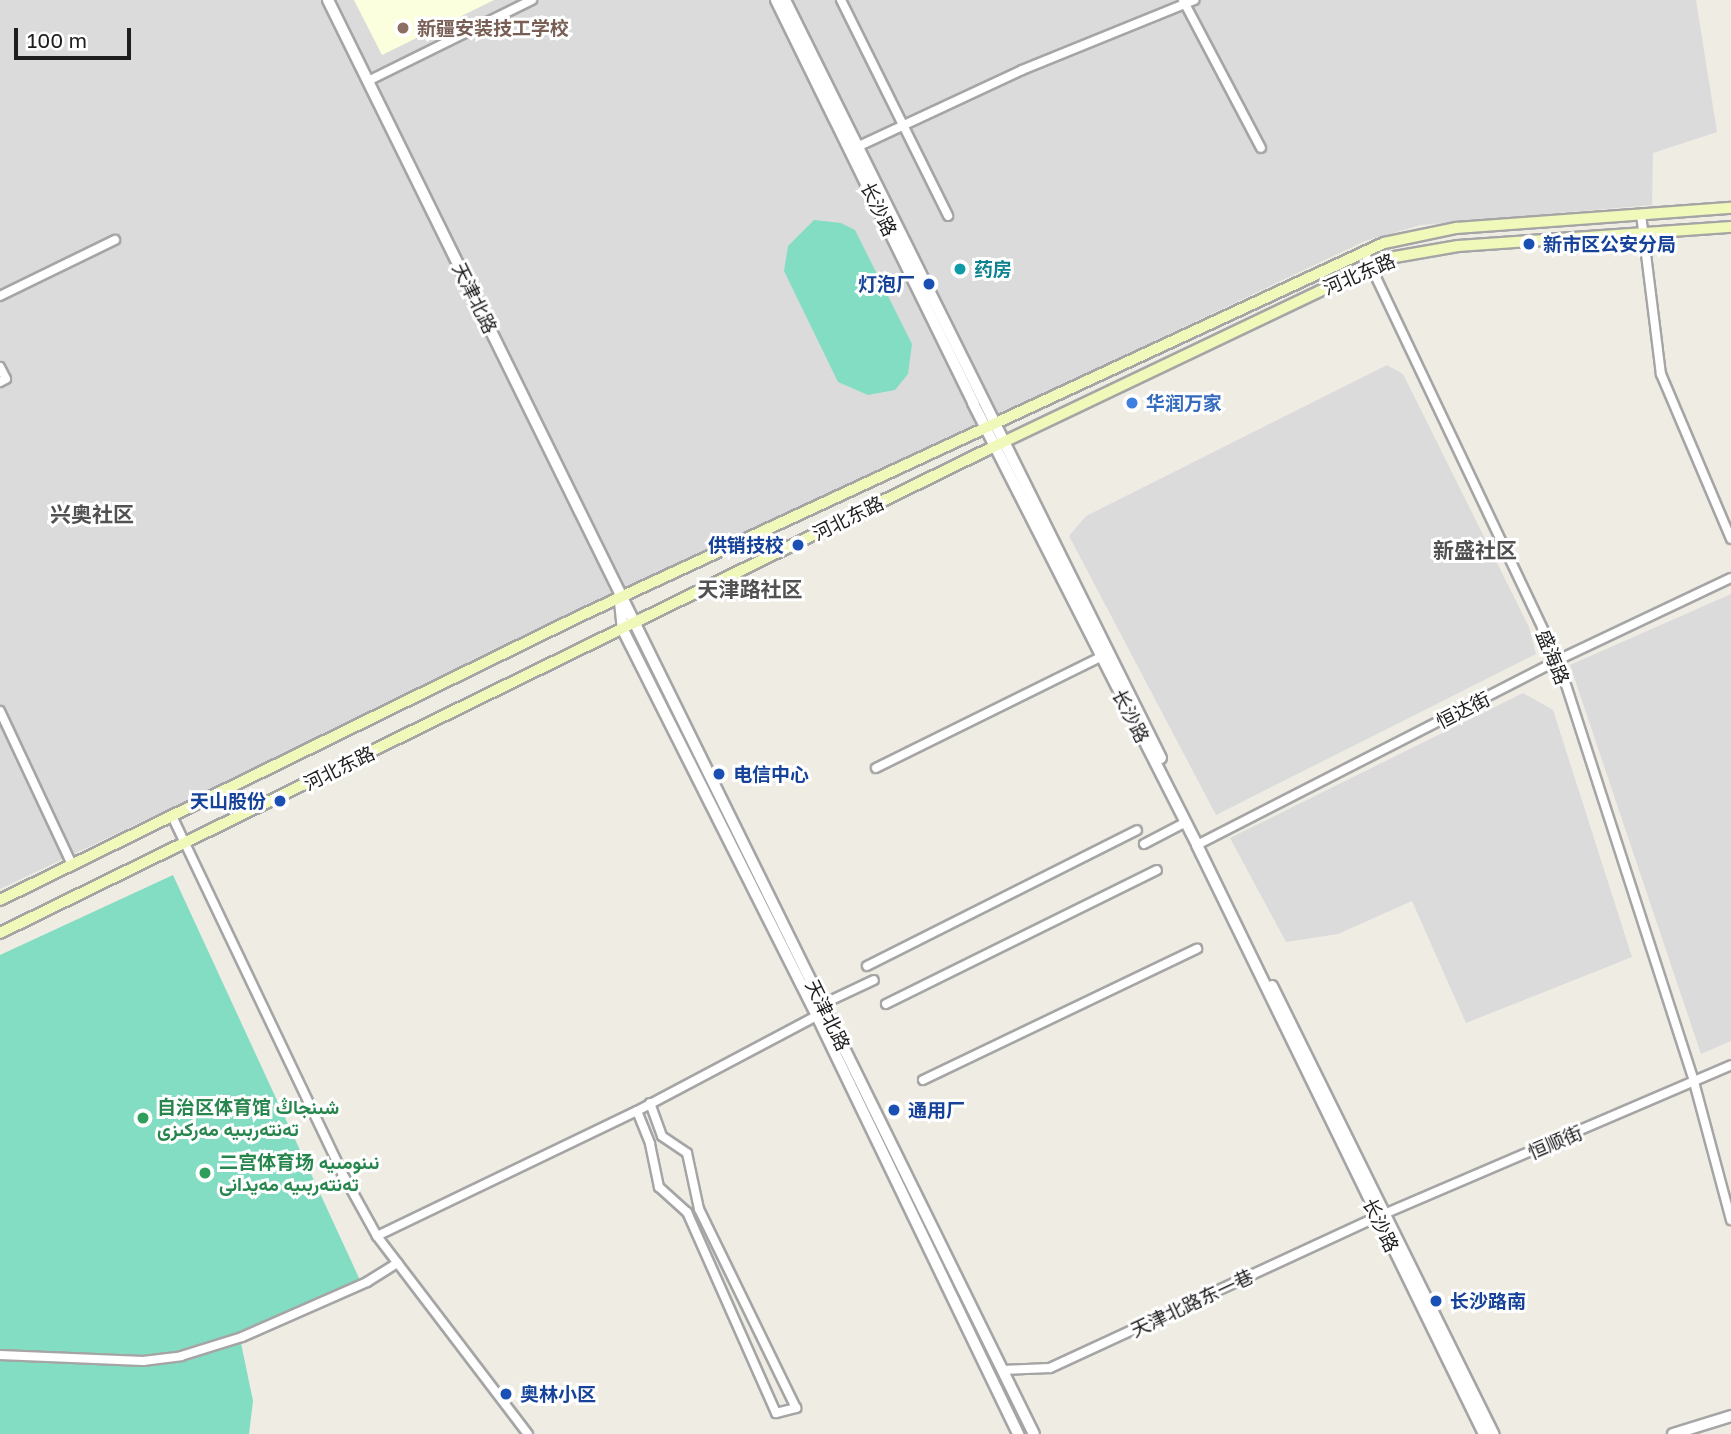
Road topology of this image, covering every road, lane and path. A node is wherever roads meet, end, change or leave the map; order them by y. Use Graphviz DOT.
graph roads {
  1 [pos="328,0"];
  2 [pos="532,0"];
  3 [pos="776,0"];
  4 [pos="785,0"];
  5 [pos="841,0"];
  6 [pos="1187,1"];
  7 [pos="368,81"];
  8 [pos="903,126"];
  9 [pos="857,147"];
  10 [pos="1261,148"];
  11 [pos="1731,208"];
  12 [pos="1641,214"];
  13 [pos="948,216"];
  14 [pos="1731,227"];
  15 [pos="1643,233"];
  16 [pos="115,240"];
  17 [pos="1364,252"];
  18 [pos="1371,267"];
  19 [pos="0,296"];
  20 [pos="0,367"];
  21 [pos="0,382"];
  22 [pos="990,425"];
  23 [pos="1000,443"];
  24 [pos="1731,539"];
  25 [pos="1731,578"];
  26 [pos="620,598"];
  27 [pos="635,622"];
  28 [pos="623,630"];
  29 [pos="1101,657"];
  30 [pos="1558,660"];
  31 [pos="0,713"];
  32 [pos="876,768"];
  33 [pos="172,816"];
  34 [pos="1186,822"];
  35 [pos="1137,830"];
  36 [pos="184,843"];
  37 [pos="1144,844"];
  38 [pos="1200,844"];
  39 [pos="72,865"];
  40 [pos="1157,870"];
  41 [pos="0,900"];
  42 [pos="0,933"];
  43 [pos="1197,949"];
  44 [pos="867,966"];
  45 [pos="874,980"];
  46 [pos="886,1004"];
  47 [pos="822,1010"];
  48 [pos="1731,1065"];
  49 [pos="923,1080"];
  50 [pos="1694,1082"];
  51 [pos="650,1103"];
  52 [pos="636,1111"];
  53 [pos="1381,1216"];
  54 [pos="1731,1220"];
  55 [pos="377,1236"];
  56 [pos="397,1263"];
  57 [pos="0,1355"];
  58 [pos="1002,1370"];
  59 [pos="1731,1416"];
  60 [pos="528,1434"];
  61 [pos="1018,1434"];
  62 [pos="1034,1434"];
  63 [pos="1483,1434"];
  64 [pos="1493,1434"];
  65 [pos="1673,1434"];
  1 -- 7 [label="street, 天津北路"];
  2 -- 7 [label="street"];
  3 -- 22 [label="street, 长沙路"];
  4 -- 9 [label="street, 长沙路"];
  5 -- 8 [label="street"];
  6 -- 8 [label="street"];
  6 -- 10 [label="street"];
  7 -- 26 [label="street, 天津北路"];
  8 -- 9 [label="street"];
  8 -- 13 [label="street"];
  9 -- 22 [label="street, 长沙路"];
  11 -- 12 [label="main road"];
  12 -- 15 [label="street"];
  12 -- 17 [label="main road"];
  14 -- 15 [label="main road, 河北东路"];
  15 -- 18 [label="main road, 河北东路"];
  15 -- 24 [label="street"];
  16 -- 19 [label="street"];
  17 -- 18 [label="street, 盛海路"];
  17 -- 22 [label="main road"];
  18 -- 23 [label="main road, 河北东路"];
  18 -- 30 [label="street, 盛海路"];
  20 -- 21 [label="street"];
  22 -- 23 [label="street, 长沙路"];
  22 -- 26 [label="main road"];
  23 -- 27 [label="main road, 河北东路"];
  23 -- 29 [label="street, 长沙路"];
  23 -- 38 [label="street, 长沙路"];
  25 -- 30 [label="street, 恒达街"];
  26 -- 27 [label="street, 天津北路"];
  26 -- 28 [label="street, 天津北路"];
  26 -- 33 [label="main road"];
  27 -- 28 [label="main road, 河北东路"];
  27 -- 47 [label="street, 天津北路"];
  28 -- 36 [label="main road, 河北东路"];
  28 -- 47 [label="street, 天津北路"];
  29 -- 32 [label="street"];
  29 -- 34 [label="street, 长沙路"];
  30 -- 38 [label="street, 恒达街"];
  30 -- 50 [label="street, 盛海路"];
  31 -- 39 [label="street"];
  33 -- 36 [label="street"];
  33 -- 39 [label="main road"];
  34 -- 37 [label="street"];
  34 -- 38 [label="street, 长沙路"];
  35 -- 44 [label="street"];
  36 -- 42 [label="main road, 河北东路"];
  36 -- 55 [label="street"];
  38 -- 53 [label="street, 长沙路"];
  39 -- 41 [label="main road"];
  40 -- 46 [label="street"];
  43 -- 49 [label="street"];
  45 -- 47 [label="street"];
  47 -- 51 [label="street"];
  47 -- 58 [label="street, 天津北路"];
  47 -- 61 [label="street, 天津北路"];
  48 -- 50 [label="street, 恒顺街"];
  50 -- 53 [label="street, 恒顺街"];
  50 -- 54 [label="street, 盛海路"];
  51 -- 52 [label="street"];
  51 -- 52 [label="street"];
  52 -- 55 [label="street"];
  53 -- 58 [label="street, 天津北路东一巷"];
  53 -- 63 [label="street, 长沙路"];
  53 -- 64 [label="street, 长沙路"];
  55 -- 56 [label="street"];
  56 -- 57 [label="street"];
  56 -- 60 [label="street"];
  58 -- 62 [label="street, 天津北路"];
  59 -- 65 [label="street"];
}
